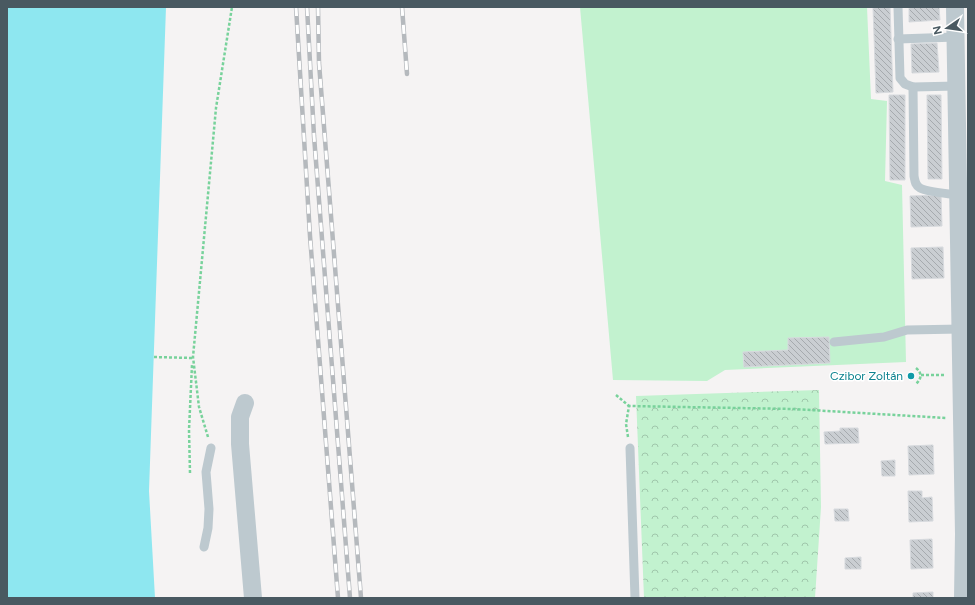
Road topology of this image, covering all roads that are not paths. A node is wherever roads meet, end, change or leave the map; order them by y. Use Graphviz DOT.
graph roads {
  1 [pos="898,7"];
  2 [pos="955,7"];
  3 [pos="956,37"];
  4 [pos="898,39"];
  5 [pos="957,86"];
  6 [pos="913,87"];
  7 [pos="959,195"];
  8 [pos="964,254"];
  9 [pos="961,329"];
  10 [pos="834,342"];
  11 [pos="245,403"];
  12 [pos="211,448"];
  13 [pos="630,448"];
  14 [pos="204,547"];
  15 [pos="253,598"];
  16 [pos="635,598"];
  17 [pos="963,598"];
  1 -- 4 [label="lane"];
  2 -- 3 [label="street"];
  3 -- 4 [label="lane"];
  3 -- 5 [label="street"];
  4 -- 6 [label="lane"];
  5 -- 6 [label="lane"];
  5 -- 7 [label="street"];
  6 -- 7 [label="lane"];
  7 -- 8 [label="street"];
  8 -- 9 [label="street"];
  9 -- 10 [label="lane"];
  9 -- 17 [label="street"];
  11 -- 15 [label="street"];
  12 -- 14 [label="lane"];
  13 -- 16 [label="lane"];
}
